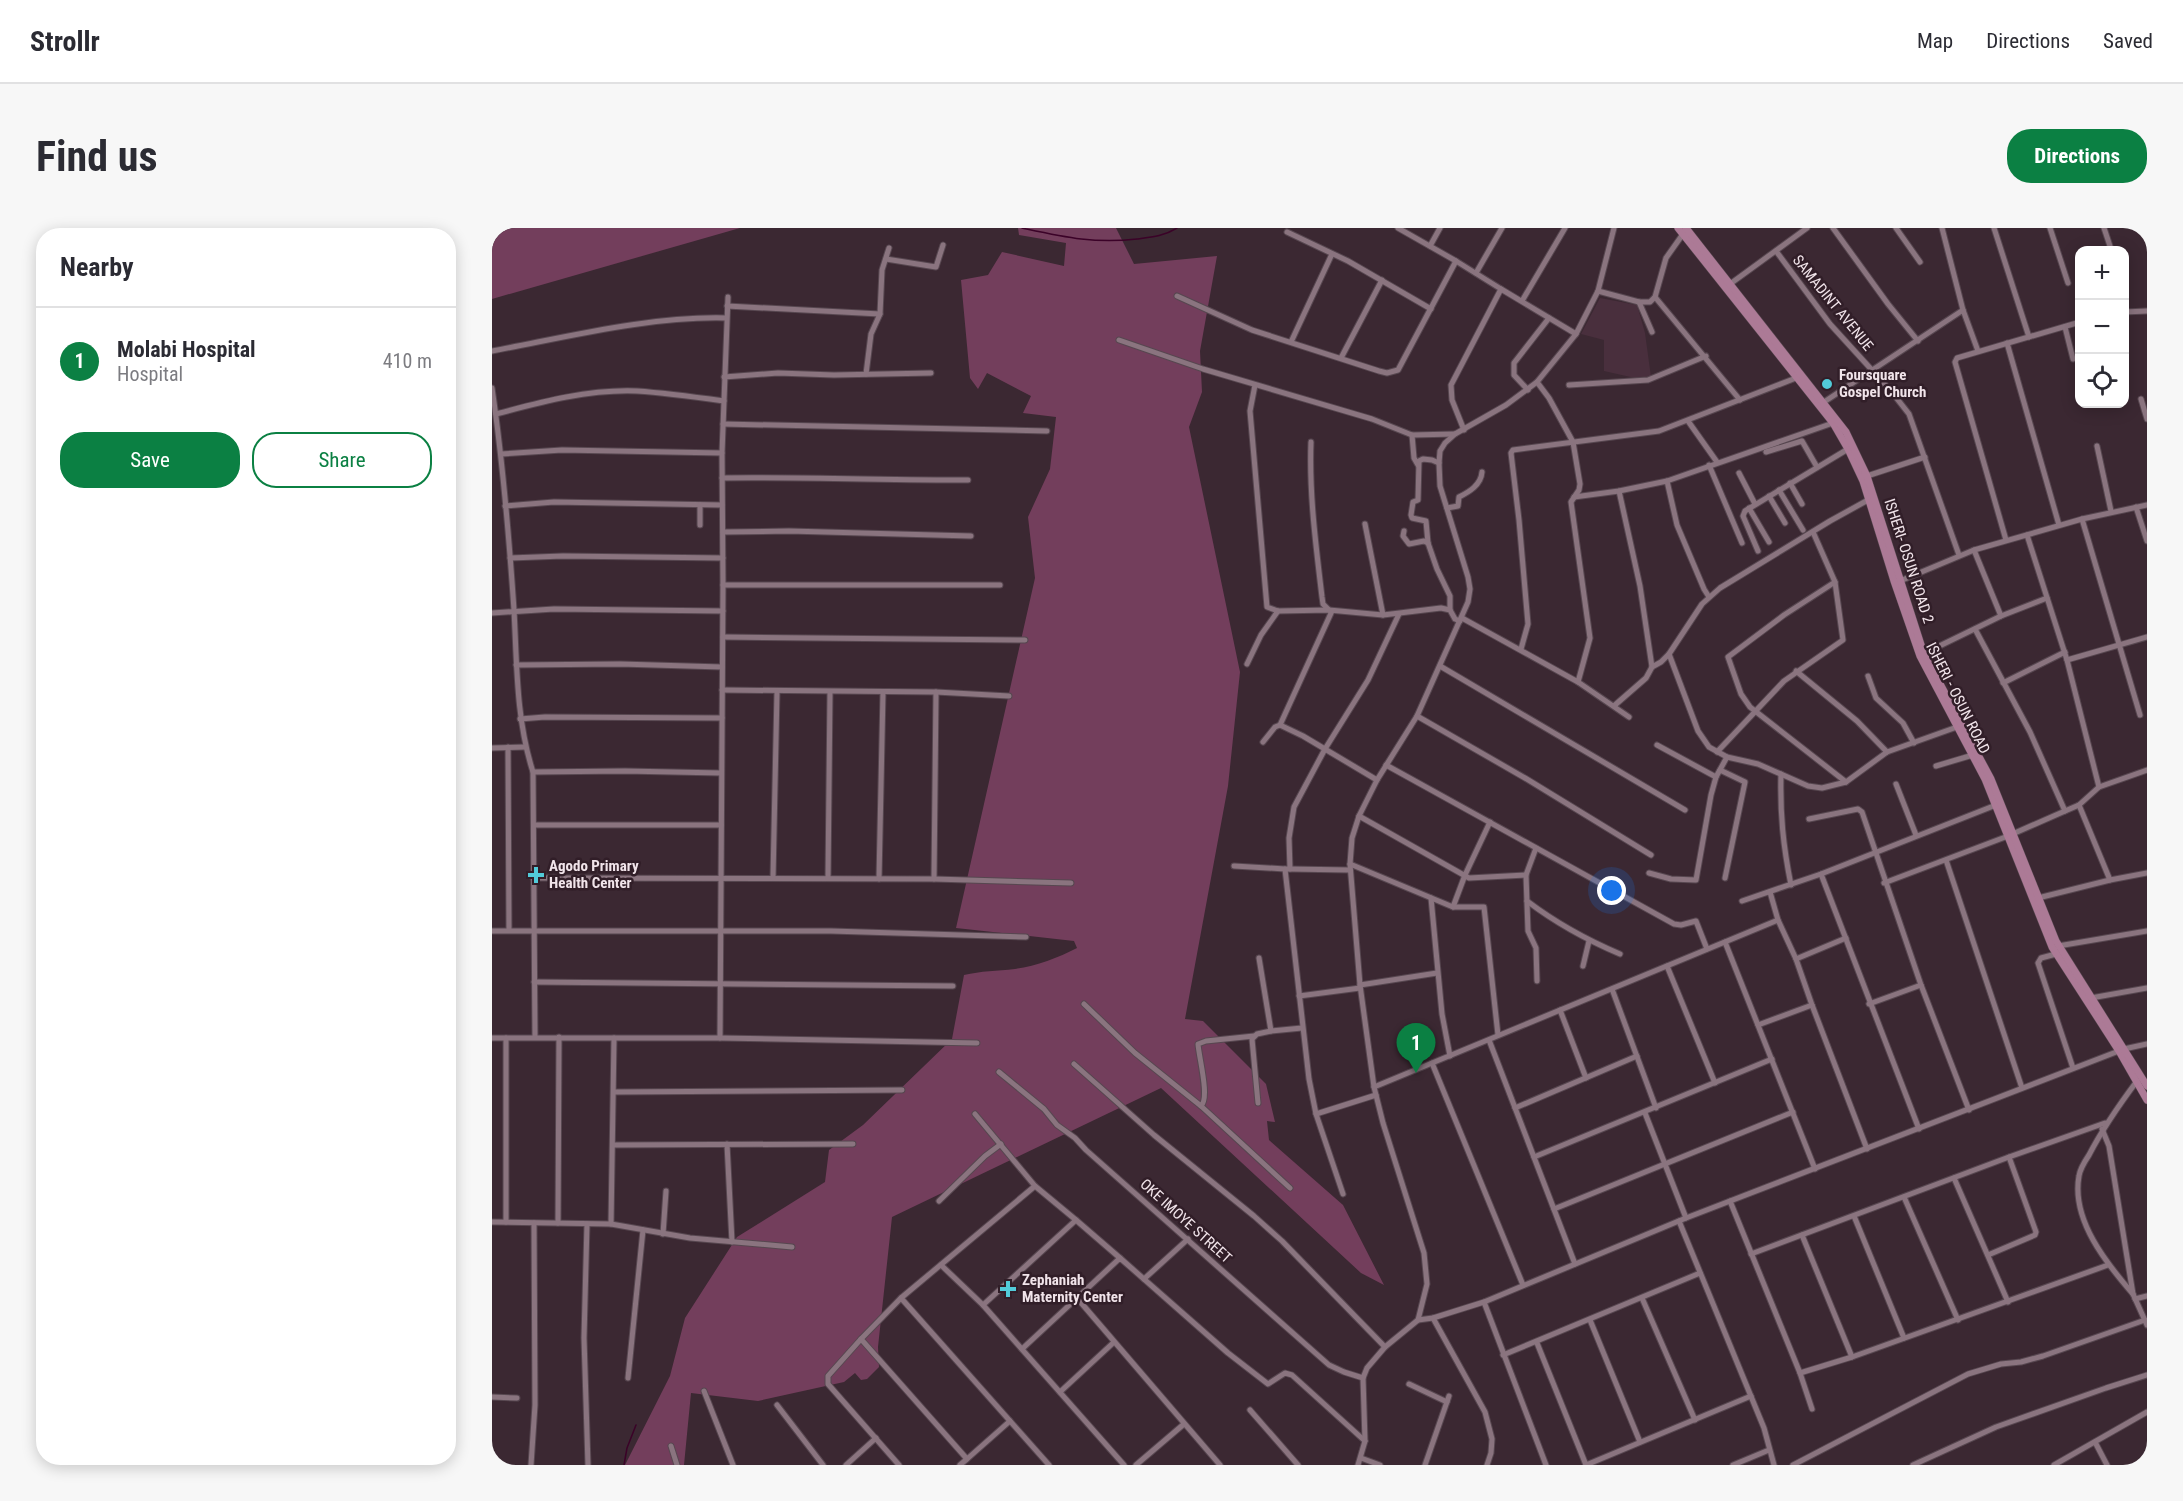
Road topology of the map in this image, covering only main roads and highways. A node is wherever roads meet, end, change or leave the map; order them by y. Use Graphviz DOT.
graph roads {
  1 [pos="1682,230"];
  2 [pos="1922,655"];
  3 [pos="2010,835"];
  4 [pos="2057,950"];
  5 [pos="2122,1050"];
  6 [pos="2147,1086"];
  7 [pos="2147,1100"];
  1 -- 2 [label="main road, ISHERI - OSUN ROAD"];
  1 -- 2 [label="main road, ISHERI- OSUN ROAD 2"];
  2 -- 3 [label="main road, ISHERI - OSUN ROAD"];
  2 -- 3 [label="main road, ISHERI- OSUN ROAD 2"];
  3 -- 4 [label="main road, ISHERI- OSUN ROAD 2"];
  3 -- 4 [label="main road, ISHERI - OSUN ROAD"];
  4 -- 5 [label="main road, ISHERI - OSUN ROAD"];
  4 -- 5 [label="main road, ISHERI- OSUN ROAD 2"];
  5 -- 6 [label="main road, ISHERI- OSUN ROAD 2"];
  5 -- 7 [label="main road, ISHERI - OSUN ROAD"];
}
